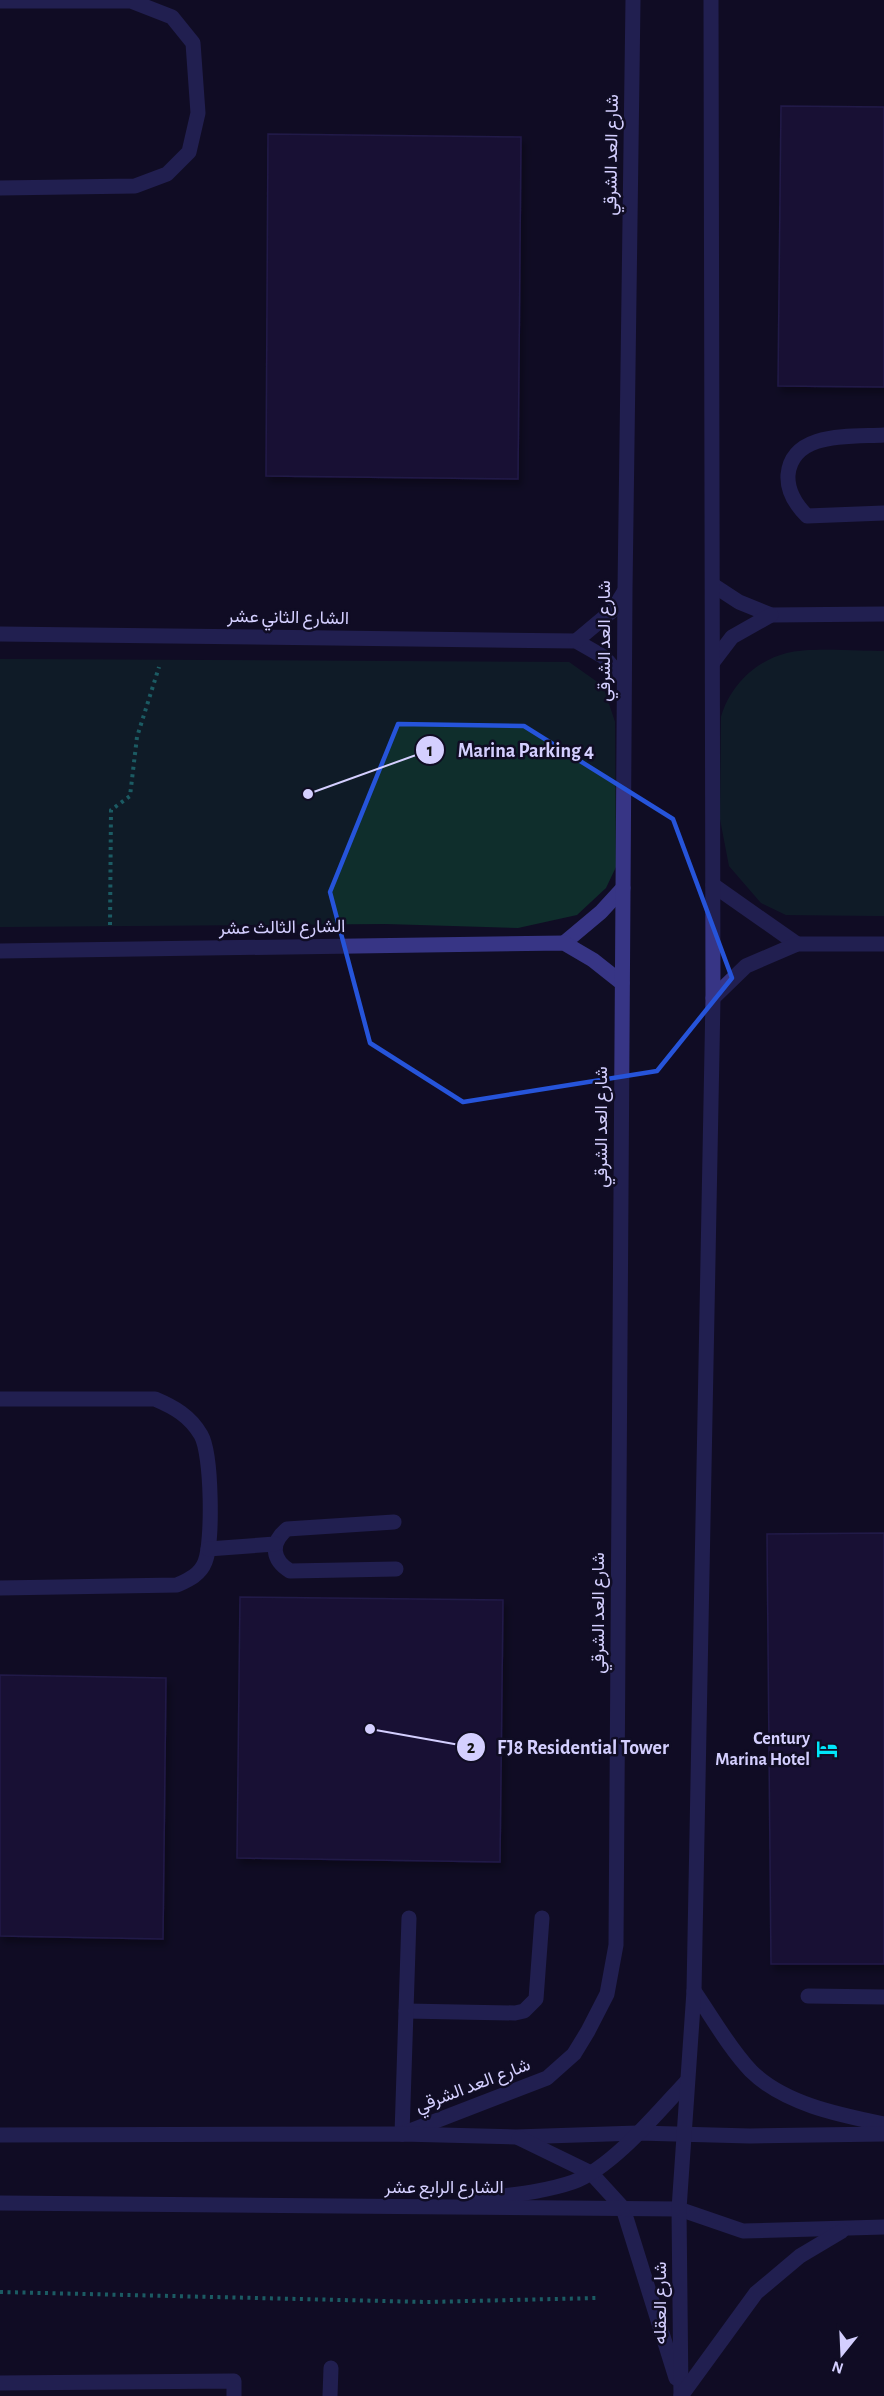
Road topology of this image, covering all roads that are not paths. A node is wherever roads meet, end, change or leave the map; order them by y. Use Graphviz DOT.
graph roads {
  1 [pos="633,0"];
  2 [pos="711,0"];
  3 [pos="0,1"];
  4 [pos="0,188"];
  5 [pos="884,435"];
  6 [pos="884,513"];
  7 [pos="713,585"];
  8 [pos="625,590"];
  9 [pos="884,614"];
  10 [pos="771,615"];
  11 [pos="0,634"];
  12 [pos="576,641"];
  13 [pos="713,662"];
  14 [pos="624,680"];
  15 [pos="713,885"];
  16 [pos="623,888"];
  17 [pos="564,943"];
  18 [pos="797,944"];
  19 [pos="884,944"];
  20 [pos="0,951"];
  21 [pos="622,983"];
  22 [pos="713,998"];
  23 [pos="0,1399"];
  24 [pos="394,1522"];
  25 [pos="275,1544"];
  26 [pos="208,1549"];
  27 [pos="396,1569"];
  28 [pos="0,1588"];
  29 [pos="409,1918"];
  30 [pos="542,1918"];
  31 [pos="694,1991"];
  32 [pos="807,1996"];
  33 [pos="884,1996"];
  34 [pos="406,2011"];
  35 [pos="687,2081"];
  36 [pos="884,2124"];
  37 [pos="638,2133"];
  38 [pos="402,2134"];
  39 [pos="684,2134"];
  40 [pos="884,2134"];
  41 [pos="0,2135"];
  42 [pos="516,2137"];
  43 [pos="591,2173"];
  44 [pos="0,2203"];
  45 [pos="429,2208"];
  46 [pos="623,2208"];
  47 [pos="679,2209"];
  48 [pos="884,2227"];
  49 [pos="844,2230"];
  50 [pos="331,2368"];
  51 [pos="0,2383"];
  52 [pos="234,2396"];
  53 [pos="330,2396"];
  54 [pos="681,2396"];
  1 -- 8 [label="street, شارع العد الشرقي"];
  2 -- 7 [label="street"];
  3 -- 4 [label="street"];
  5 -- 6 [label="street"];
  7 -- 10 [label="street"];
  7 -- 13 [label="street"];
  8 -- 12 [label="street"];
  8 -- 14 [label="street, شارع العد الشرقي"];
  9 -- 10 [label="street"];
  10 -- 13 [label="street"];
  11 -- 12 [label="street, الشارع الثاني عشر"];
  12 -- 14 [label="street, الشارع الثاني عشر"];
  13 -- 15 [label="street"];
  14 -- 16 [label="street, شارع العد الشرقي"];
  15 -- 18 [label="street"];
  15 -- 22 [label="street"];
  16 -- 17 [label="street"];
  16 -- 21 [label="street, شارع العد الشرقي"];
  17 -- 20 [label="street, الشارع الثالث عشر"];
  17 -- 21 [label="street"];
  18 -- 19 [label="street"];
  18 -- 22 [label="street"];
  21 -- 38 [label="street, شارع العد الشرقي"];
  22 -- 31 [label="street"];
  23 -- 26 [label="street"];
  24 -- 25 [label="street"];
  25 -- 26 [label="street"];
  25 -- 27 [label="street"];
  26 -- 28 [label="street"];
  29 -- 34 [label="street"];
  30 -- 34 [label="street"];
  31 -- 35 [label="street"];
  31 -- 36 [label="street"];
  32 -- 33 [label="street"];
  34 -- 38 [label="street"];
  35 -- 37 [label="street"];
  35 -- 39 [label="street"];
  37 -- 39 [label="street"];
  37 -- 42 [label="street"];
  37 -- 43 [label="street"];
  38 -- 41 [label="street"];
  38 -- 42 [label="street"];
  39 -- 40 [label="street"];
  39 -- 47 [label="street"];
  42 -- 43 [label="street"];
  43 -- 45 [label="street"];
  43 -- 46 [label="street"];
  44 -- 45 [label="street, الشارع الرابع عشر"];
  45 -- 46 [label="street, الشارع الرابع عشر"];
  46 -- 47 [label="street, الشارع الرابع عشر"];
  46 -- 54 [label="street"];
  47 -- 49 [label="street, الشارع الرابع عشر"];
  47 -- 54 [label="street, شارع العقله"];
  48 -- 49 [label="street, الشارع الرابع عشر"];
  49 -- 54 [label="street"];
  50 -- 53 [label="street"];
  51 -- 52 [label="street"];
}
